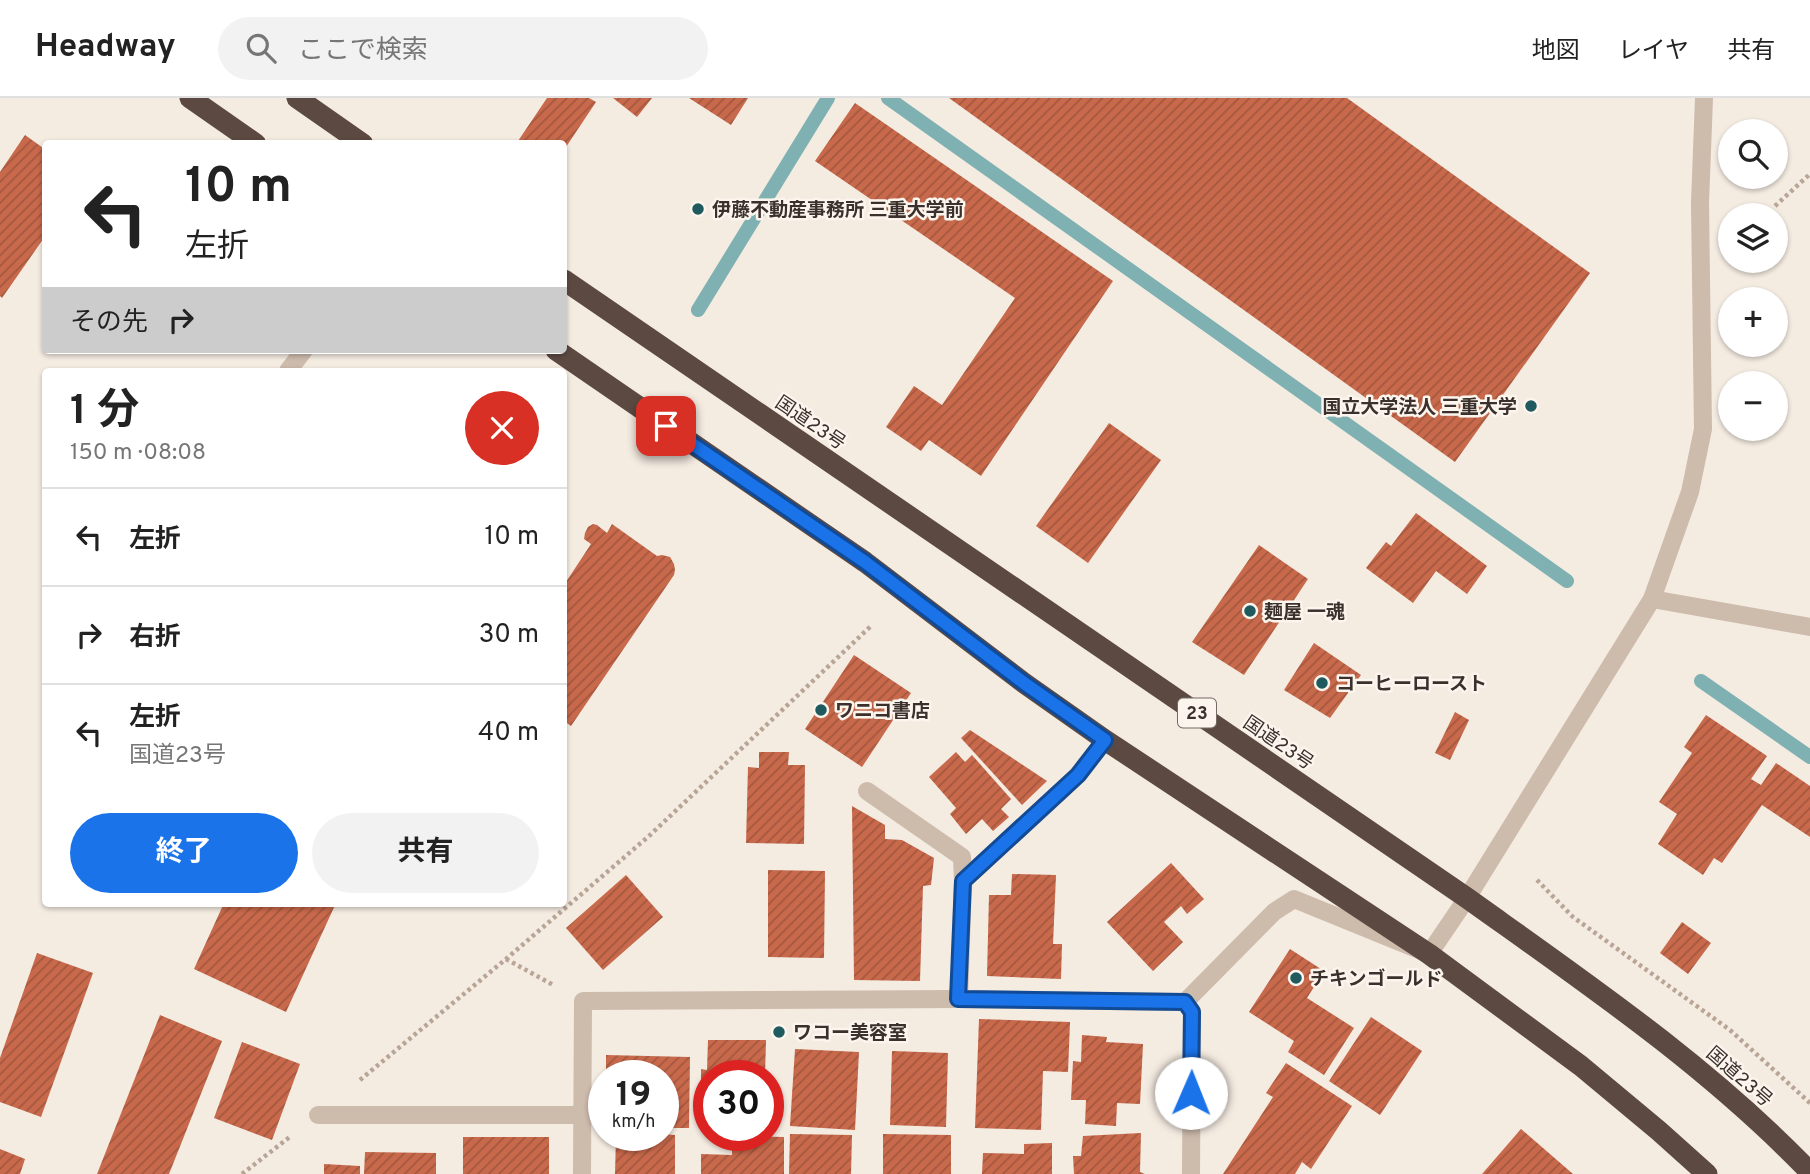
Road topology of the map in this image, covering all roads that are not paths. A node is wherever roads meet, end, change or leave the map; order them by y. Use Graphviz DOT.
graph roads {
  1 [pos="190,98"];
  2 [pos="297,98"];
  3 [pos="1704,98"];
  4 [pos="250,140"];
  5 [pos="357,140"];
  6 [pos="567,282"];
  7 [pos="301,354"];
  8 [pos="562,354"];
  9 [pos="290,368"];
  10 [pos="1652,598"];
  11 [pos="1810,627"];
  12 [pos="1105,740"];
  13 [pos="867,790"];
  14 [pos="963,881"];
  15 [pos="1467,898"];
  16 [pos="1429,954"];
  17 [pos="958,999"];
  18 [pos="1185,1002"];
  19 [pos="318,1115"];
  20 [pos="582,1115"];
  21 [pos="1810,1171"];
  22 [pos="582,1174"];
  23 [pos="1191,1174"];
  24 [pos="1707,1174"];
  1 -- 4 [label="highway"];
  2 -- 5 [label="highway"];
  3 -- 10 [label="street"];
  6 -- 15 [label="highway, 国道23号 / 23"];
  7 -- 9 [label="street"];
  8 -- 12 [label="highway"];
  10 -- 11 [label="street"];
  10 -- 15 [label="street"];
  12 -- 14 [label="street"];
  12 -- 16 [label="highway"];
  13 -- 14 [label="street"];
  14 -- 17 [label="street"];
  15 -- 16 [label="street"];
  15 -- 21 [label="highway, 国道23号 / 23"];
  16 -- 18 [label="street"];
  16 -- 24 [label="highway"];
  17 -- 18 [label="street"];
  17 -- 20 [label="street"];
  18 -- 23 [label="street"];
  19 -- 20 [label="street"];
  20 -- 22 [label="street"];
}
